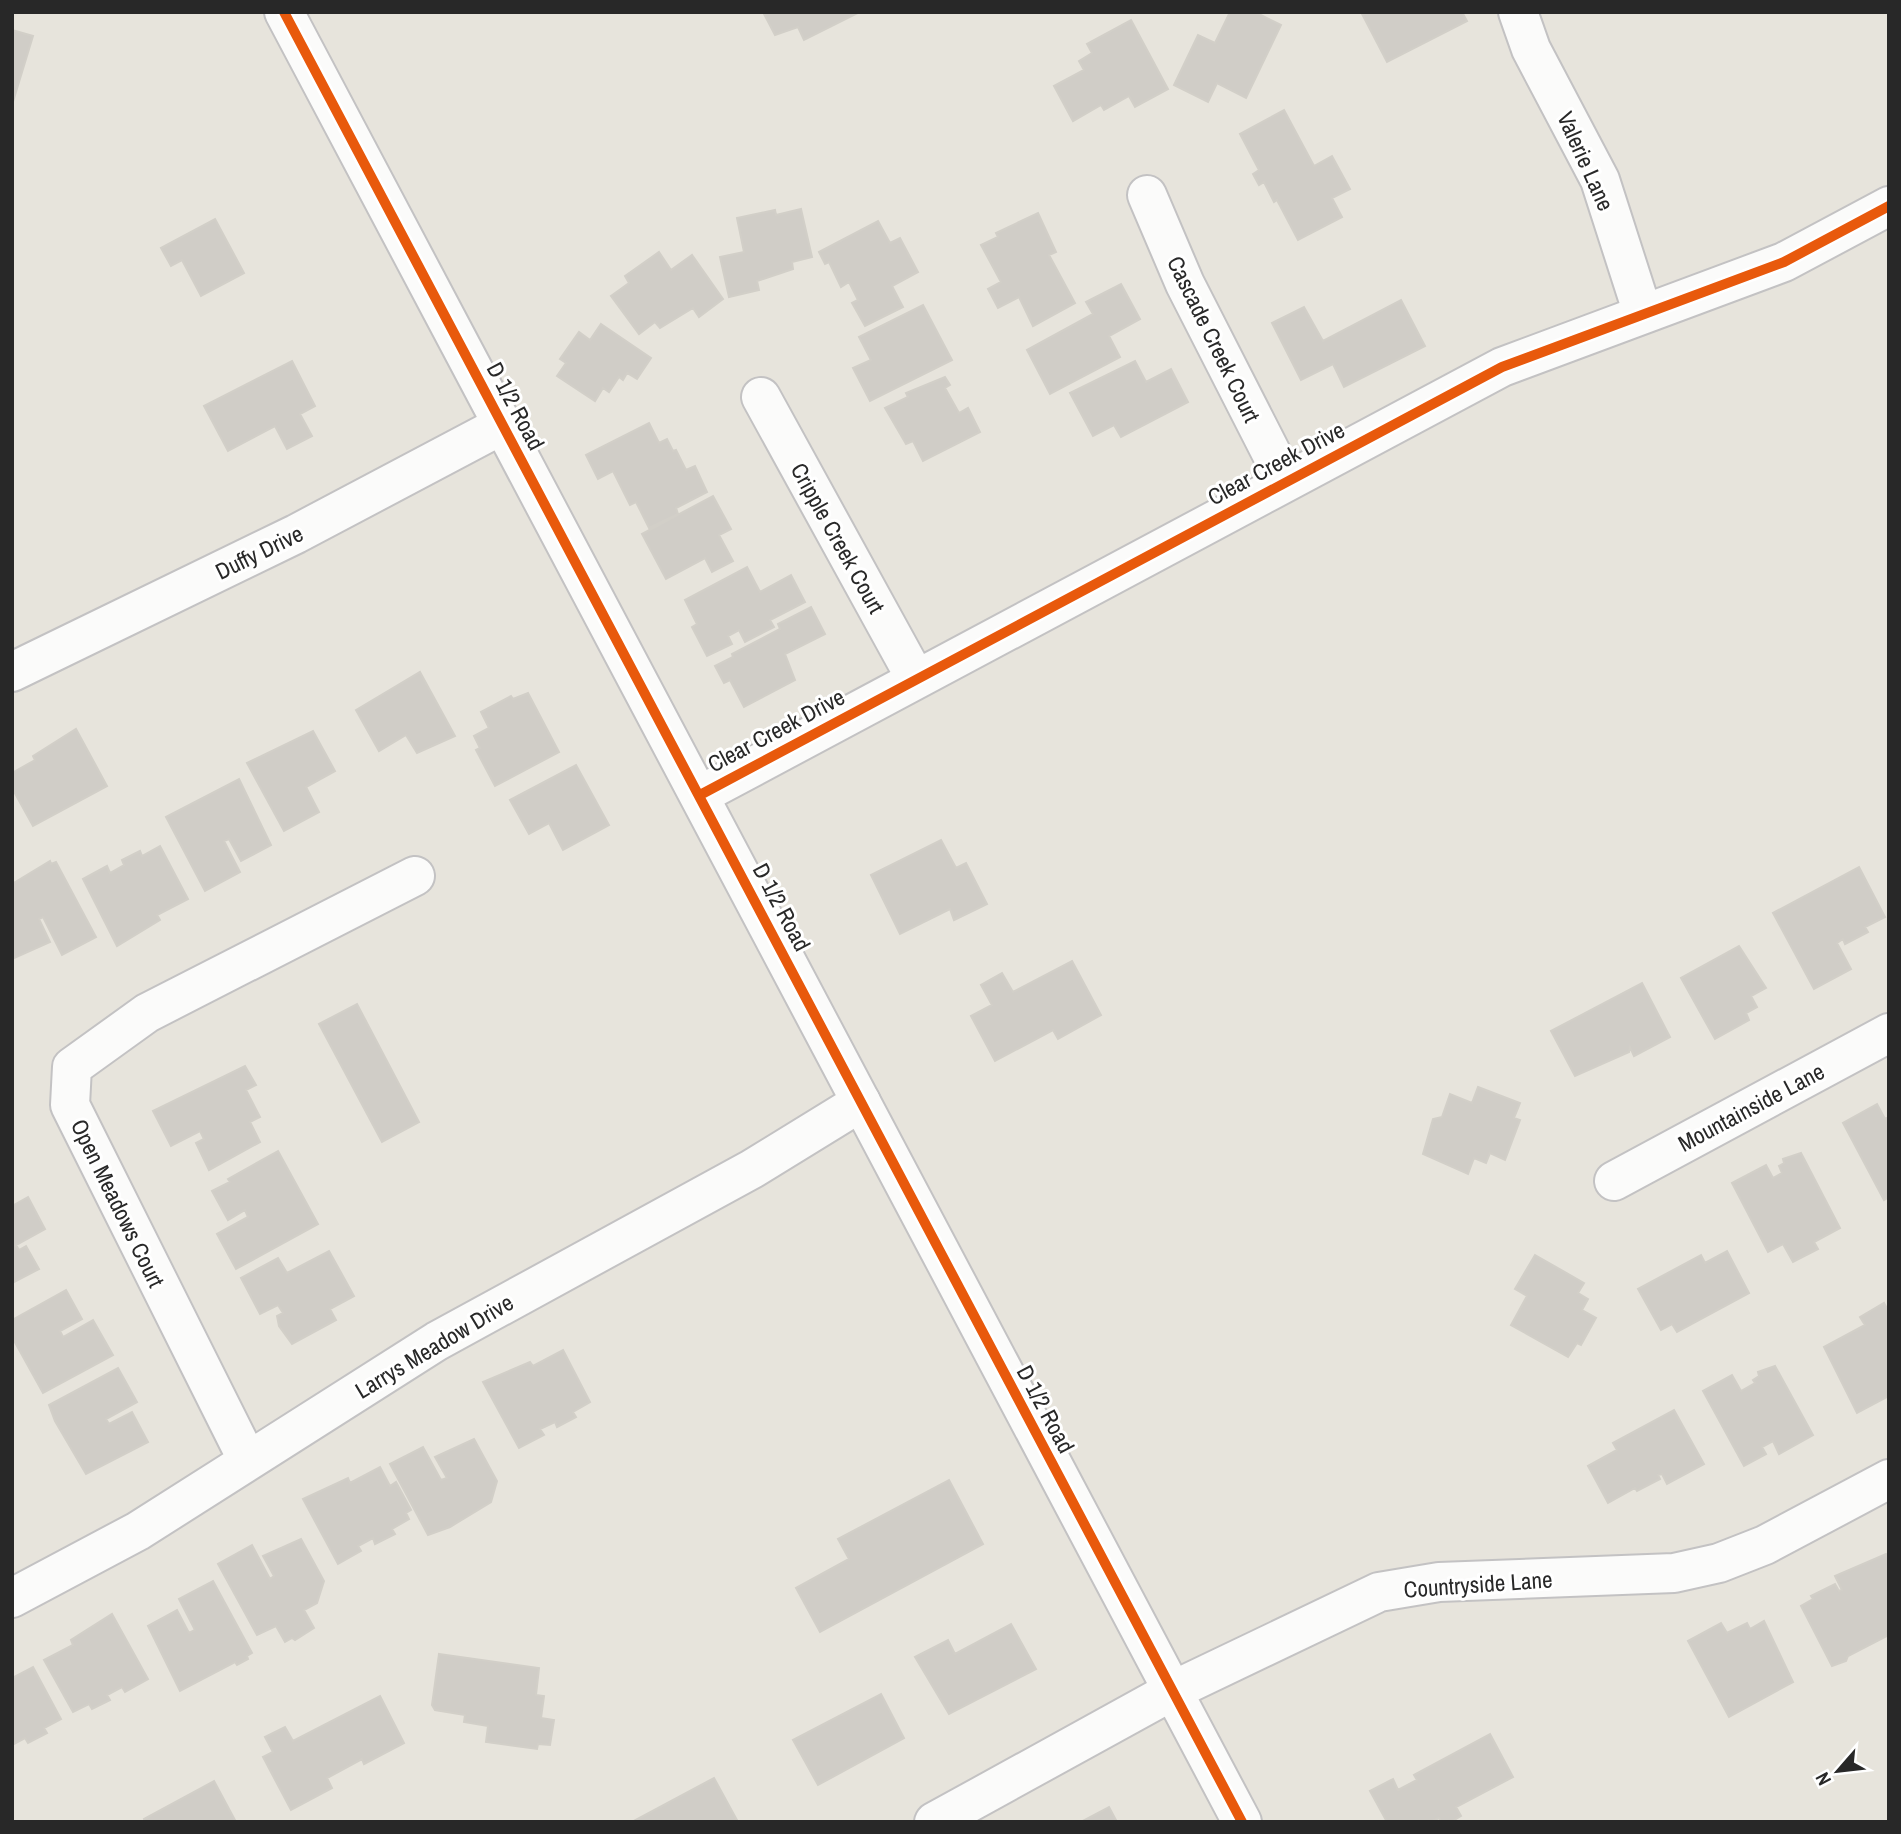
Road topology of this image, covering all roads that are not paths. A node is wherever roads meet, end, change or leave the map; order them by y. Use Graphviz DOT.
graph roads {
  1 [pos="284,12"];
  2 [pos="1518,12"];
  3 [pos="1147,195"];
  4 [pos="1889,206"];
  5 [pos="1643,314"];
  6 [pos="761,397"];
  7 [pos="502,425"];
  8 [pos="1286,482"];
  9 [pos="12,672"];
  10 [pos="916,679"];
  11 [pos="700,795"];
  12 [pos="415,876"];
  13 [pos="1889,1033"];
  14 [pos="861,1102"];
  15 [pos="1614,1181"];
  16 [pos="248,1461"];
  17 [pos="1889,1479"];
  18 [pos="12,1598"];
  19 [pos="1172,1691"];
  20 [pos="934,1822"];
  21 [pos="1242,1822"];
  1 -- 7 [label="street, D 1/2 Road"];
  2 -- 5 [label="street, Valerie Lane"];
  3 -- 8 [label="street, Cascade Creek Court"];
  4 -- 5 [label="street, Clear Creek Drive"];
  5 -- 8 [label="street, Clear Creek Drive"];
  6 -- 10 [label="street, Cripple Creek Court"];
  7 -- 9 [label="street, Duffy Drive"];
  7 -- 11 [label="street, D 1/2 Road"];
  8 -- 10 [label="street, Clear Creek Drive"];
  10 -- 11 [label="street, Clear Creek Drive"];
  11 -- 14 [label="street, D 1/2 Road"];
  12 -- 16 [label="street, Open Meadows Court"];
  13 -- 15 [label="street, Mountainside Lane"];
  14 -- 16 [label="street, Larrys Meadow Drive"];
  14 -- 19 [label="street, D 1/2 Road"];
  16 -- 18 [label="street, Larrys Meadow Drive"];
  17 -- 19 [label="street, Countryside Lane"];
  19 -- 20 [label="street, Countryside Lane"];
  19 -- 21 [label="street, D 1/2 Road"];
}
